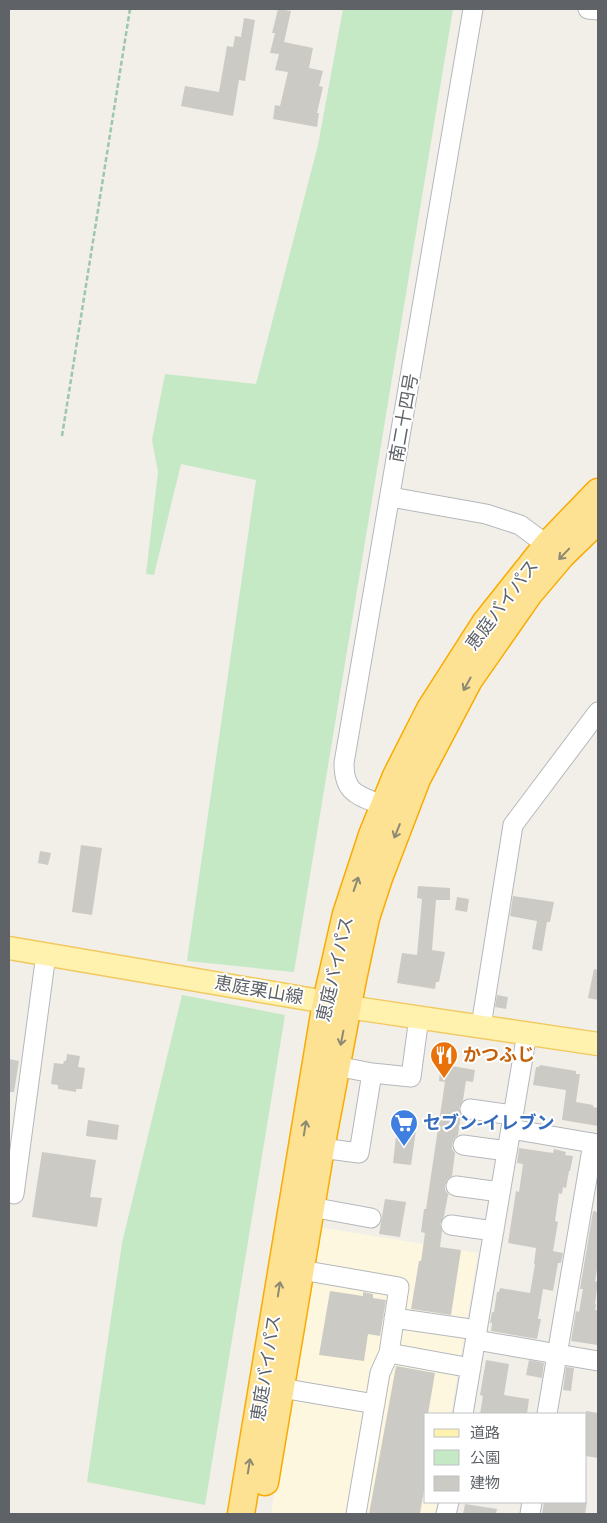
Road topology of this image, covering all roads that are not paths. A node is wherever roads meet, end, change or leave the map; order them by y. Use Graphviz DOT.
graph roads {
  1 [pos="473,9"];
  2 [pos="588,9"];
  3 [pos="598,10"];
  4 [pos="598,492"];
  5 [pos="390,497"];
  6 [pos="598,520"];
  7 [pos="547,545"];
  8 [pos="598,712"];
  9 [pos="384,806"];
  10 [pos="9,948"];
  11 [pos="46,954"];
  12 [pos="337,1004"];
  13 [pos="419,1017"];
  14 [pos="481,1026"];
  15 [pos="527,1033"];
  16 [pos="598,1044"];
  17 [pos="336,1066"];
  18 [pos="372,1072"];
  19 [pos="470,1109"];
  20 [pos="512,1122"];
  21 [pos="463,1144"];
  22 [pos="595,1144"];
  23 [pos="321,1148"];
  24 [pos="507,1150"];
  25 [pos="456,1186"];
  26 [pos="500,1192"];
  27 [pos="14,1194"];
  28 [pos="311,1207"];
  29 [pos="371,1218"];
  30 [pos="451,1225"];
  31 [pos="494,1230"];
  32 [pos="301,1270"];
  33 [pos="394,1318"];
  34 [pos="477,1335"];
  35 [pos="389,1353"];
  36 [pos="557,1353"];
  37 [pos="598,1361"];
  38 [pos="471,1368"];
  39 [pos="281,1388"];
  40 [pos="375,1404"];
  41 [pos="463,1413"];
  42 [pos="547,1413"];
  43 [pos="242,1514"];
  44 [pos="260,1514"];
  45 [pos="356,1514"];
  1 -- 5 [label="street, 南二十四号"];
  2 -- 3 [label="street"];
  4 -- 7 [label="highway, 恵庭バイパス"];
  5 -- 7 [label="street"];
  5 -- 9 [label="street, 南二十四号"];
  6 -- 12 [label="highway, 恵庭バイパス, one-way"];
  7 -- 9 [label="highway, 恵庭バイパス"];
  8 -- 14 [label="street"];
  12 -- 9 [label="highway, 恵庭バイパス, one-way"];
  10 -- 11 [label="main road, 恵庭栗山線"];
  11 -- 12 [label="main road, 恵庭栗山線"];
  11 -- 27 [label="street"];
  12 -- 13 [label="main road, 恵庭栗山線"];
  12 -- 17 [label="highway, 恵庭バイパス, one-way"];
  43 -- 12 [label="highway, 恵庭バイパス, one-way"];
  13 -- 14 [label="main road, 恵庭栗山線"];
  13 -- 18 [label="street"];
  14 -- 15 [label="main road, 恵庭栗山線"];
  15 -- 16 [label="main road, 恵庭栗山線"];
  15 -- 20 [label="street"];
  17 -- 18 [label="street"];
  17 -- 23 [label="highway, 恵庭バイパス"];
  18 -- 23 [label="street"];
  19 -- 20 [label="street"];
  20 -- 22 [label="street"];
  20 -- 24 [label="street"];
  21 -- 24 [label="street"];
  22 -- 36 [label="street"];
  23 -- 28 [label="highway, 恵庭バイパス"];
  24 -- 26 [label="street"];
  25 -- 26 [label="street"];
  26 -- 31 [label="street"];
  28 -- 29 [label="street"];
  28 -- 32 [label="highway, 恵庭バイパス"];
  30 -- 31 [label="street"];
  31 -- 34 [label="street"];
  32 -- 33 [label="street"];
  32 -- 39 [label="highway, 恵庭バイパス"];
  33 -- 34 [label="street"];
  33 -- 35 [label="street"];
  34 -- 36 [label="street"];
  34 -- 38 [label="street"];
  35 -- 38 [label="street"];
  35 -- 40 [label="street"];
  36 -- 37 [label="street"];
  36 -- 42 [label="street"];
  38 -- 41 [label="street"];
  39 -- 40 [label="street"];
  39 -- 44 [label="highway, 恵庭バイパス"];
  40 -- 45 [label="street"];
}
